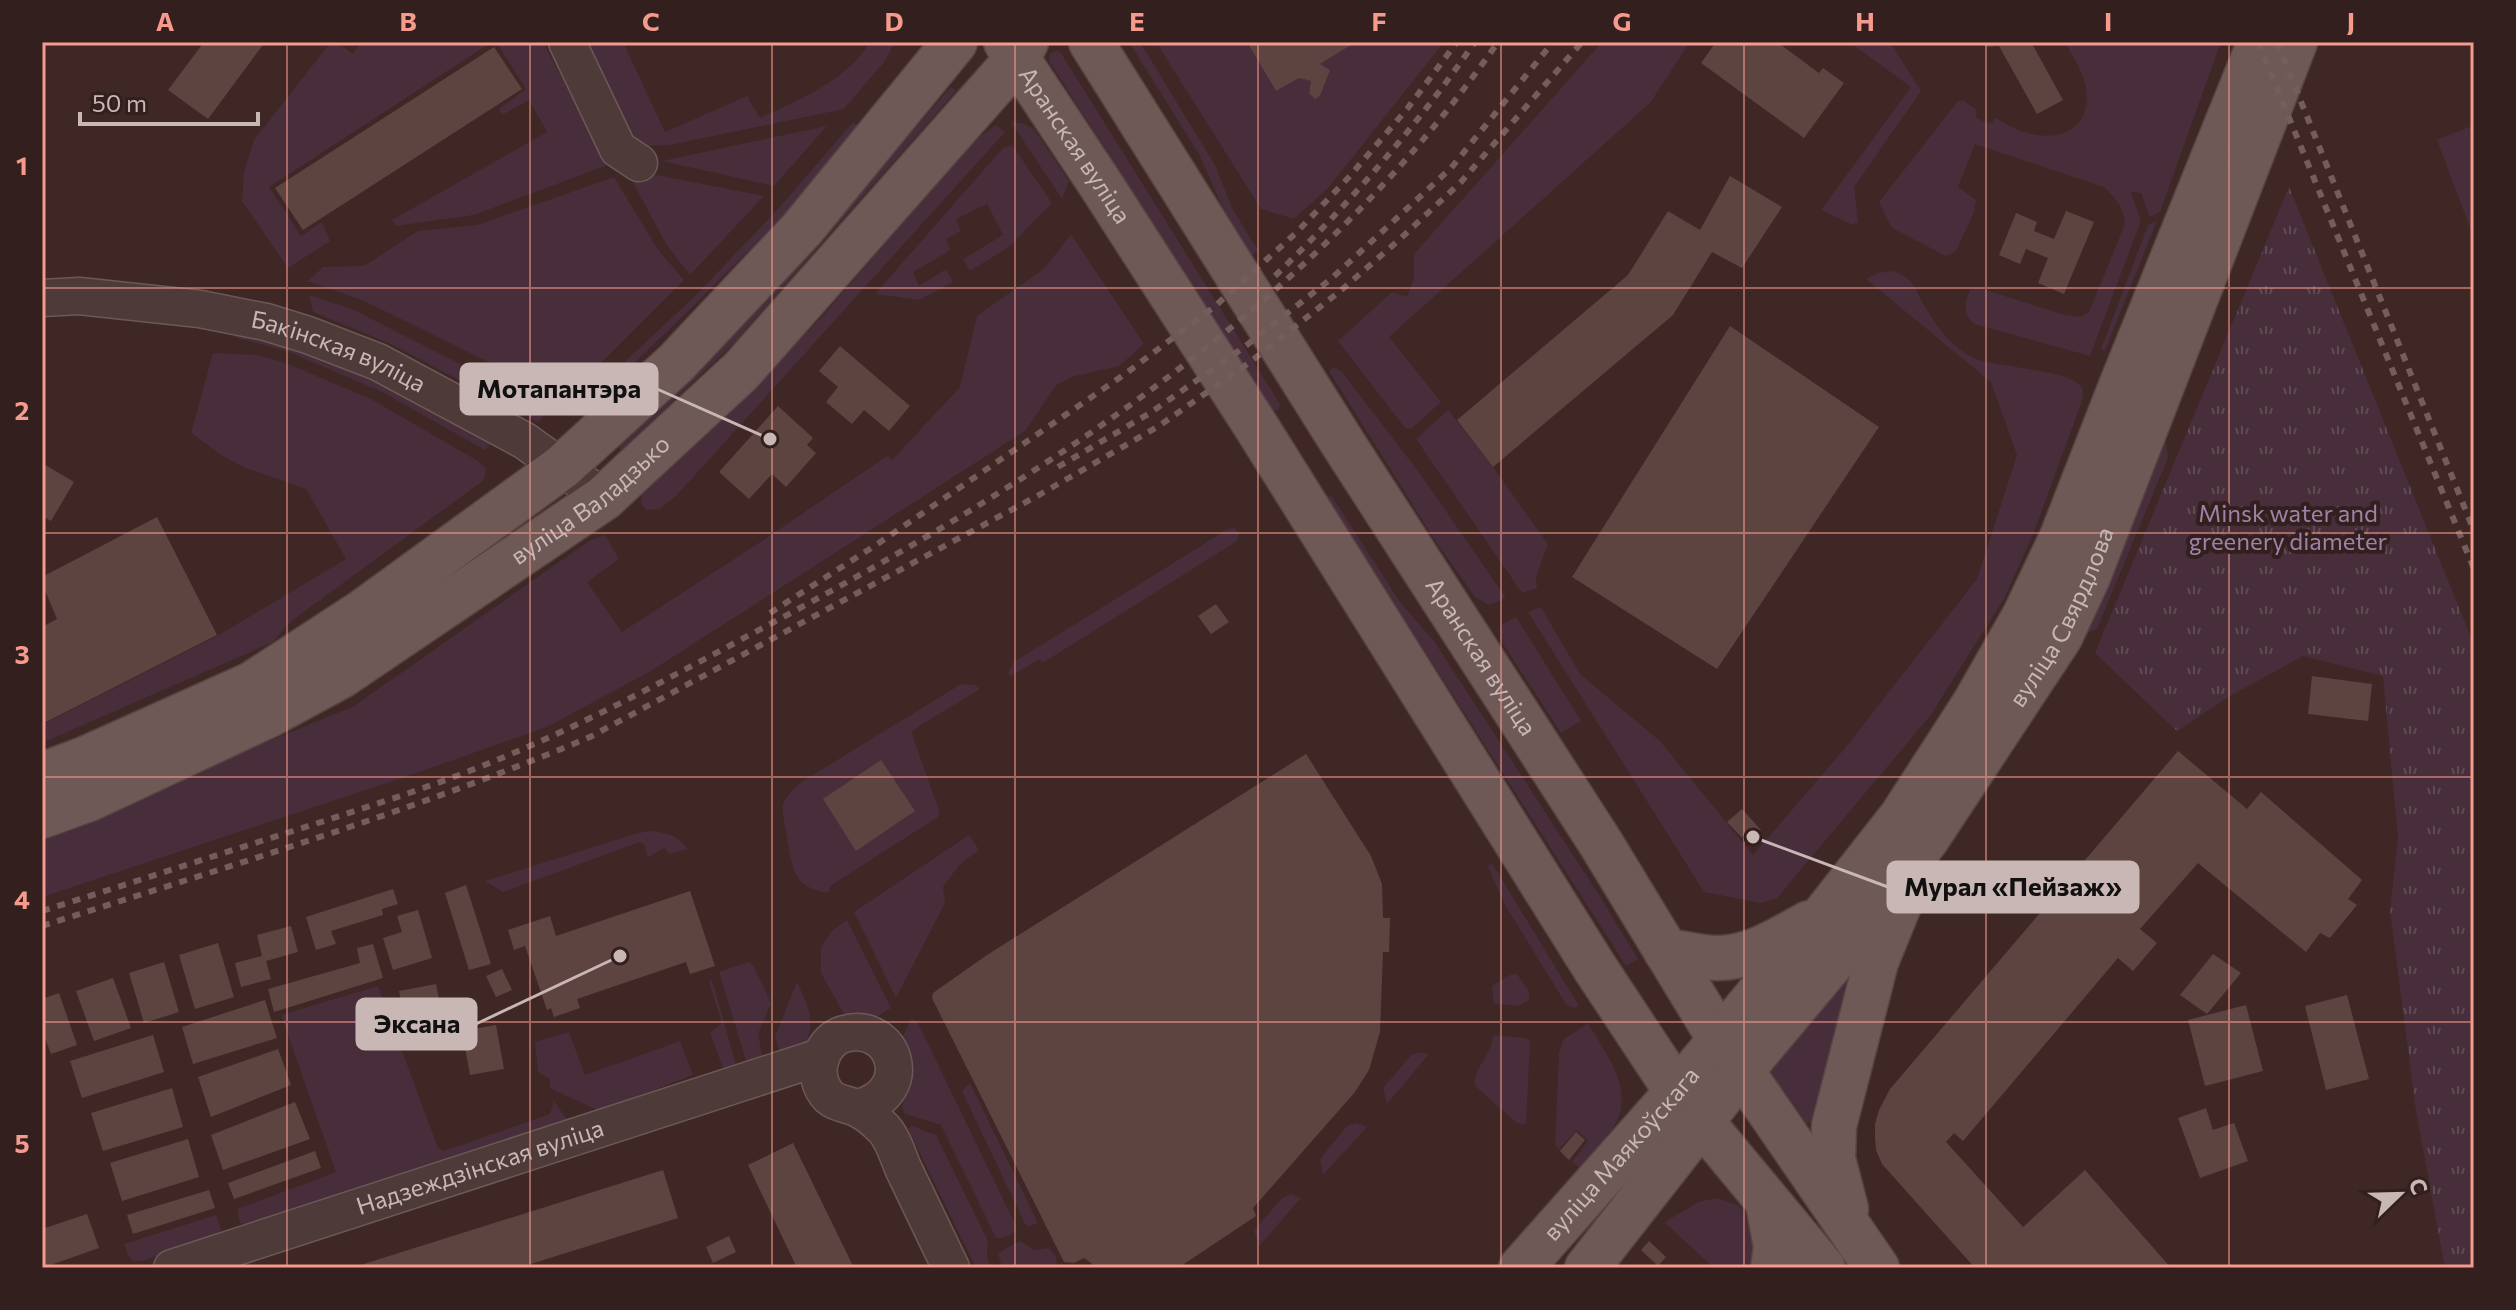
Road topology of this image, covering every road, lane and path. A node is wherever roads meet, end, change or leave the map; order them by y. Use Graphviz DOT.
graph roads {
  1 [pos="567,42"];
  2 [pos="955,42"];
  3 [pos="1091,42"];
  4 [pos="2260,42"];
  5 [pos="2295,42"];
  6 [pos="1016,48"];
  7 [pos="639,163"];
  8 [pos="42,298"];
  9 [pos="1342,442"];
  10 [pos="562,467"];
  11 [pos="1287,475"];
  12 [pos="604,498"];
  13 [pos="42,775"];
  14 [pos="42,816"];
  15 [pos="1928,837"];
  16 [pos="1825,914"];
  17 [pos="1666,951"];
  18 [pos="1731,1056"];
  19 [pos="811,1070"];
  20 [pos="872,1101"];
  21 [pos="1689,1107"];
  22 [pos="1768,1203"];
  23 [pos="1868,1256"];
  24 [pos="172,1268"];
  25 [pos="951,1268"];
  26 [pos="1521,1268"];
  27 [pos="1587,1268"];
  28 [pos="1773,1268"];
  29 [pos="1823,1268"];
  1 -- 7 [label="street"];
  2 -- 10 [label="main road, вуліца Валадзько"];
  3 -- 9 [label="main road, Аранская вуліца"];
  4 -- 16 [label="main road, вуліца Свярдлова"];
  5 -- 15 [label="main road, вуліца Свярдлова"];
  6 -- 11 [label="main road, Аранская вуліца"];
  6 -- 12 [label="main road, вуліца Валадзько"];
  8 -- 10 [label="street, Бакінская вуліца"];
  9 -- 11 [label="main road"];
  9 -- 17 [label="main road, Аранская вуліца"];
  10 -- 12 [label="street, Бакінская вуліца"];
  10 -- 13 [label="main road, вуліца Валадзько"];
  11 -- 21 [label="main road, Аранская вуліца"];
  12 -- 14 [label="main road, вуліца Валадзько"];
  15 -- 18 [label="main road, вуліца Свярдлова"];
  15 -- 23 [label="main road"];
  16 -- 17 [label="main road"];
  16 -- 18 [label="main road, вуліца Свярдлова"];
  17 -- 18 [label="main road, Аранская вуліца"];
  18 -- 21 [label="main road, вуліца Маякоўскага"];
  18 -- 23 [label="main road, Аранская вуліца"];
  19 -- 20 [label="street"];
  19 -- 20 [label="street"];
  19 -- 24 [label="street, Надзеждзінская вуліца"];
  20 -- 25 [label="street"];
  21 -- 22 [label="main road, Аранская вуліца"];
  21 -- 26 [label="main road, вуліца Маякоўскага"];
  21 -- 27 [label="main road, вуліца Маякоўскага"];
  22 -- 28 [label="main road"];
  22 -- 29 [label="main road, Аранская вуліца"];
}
